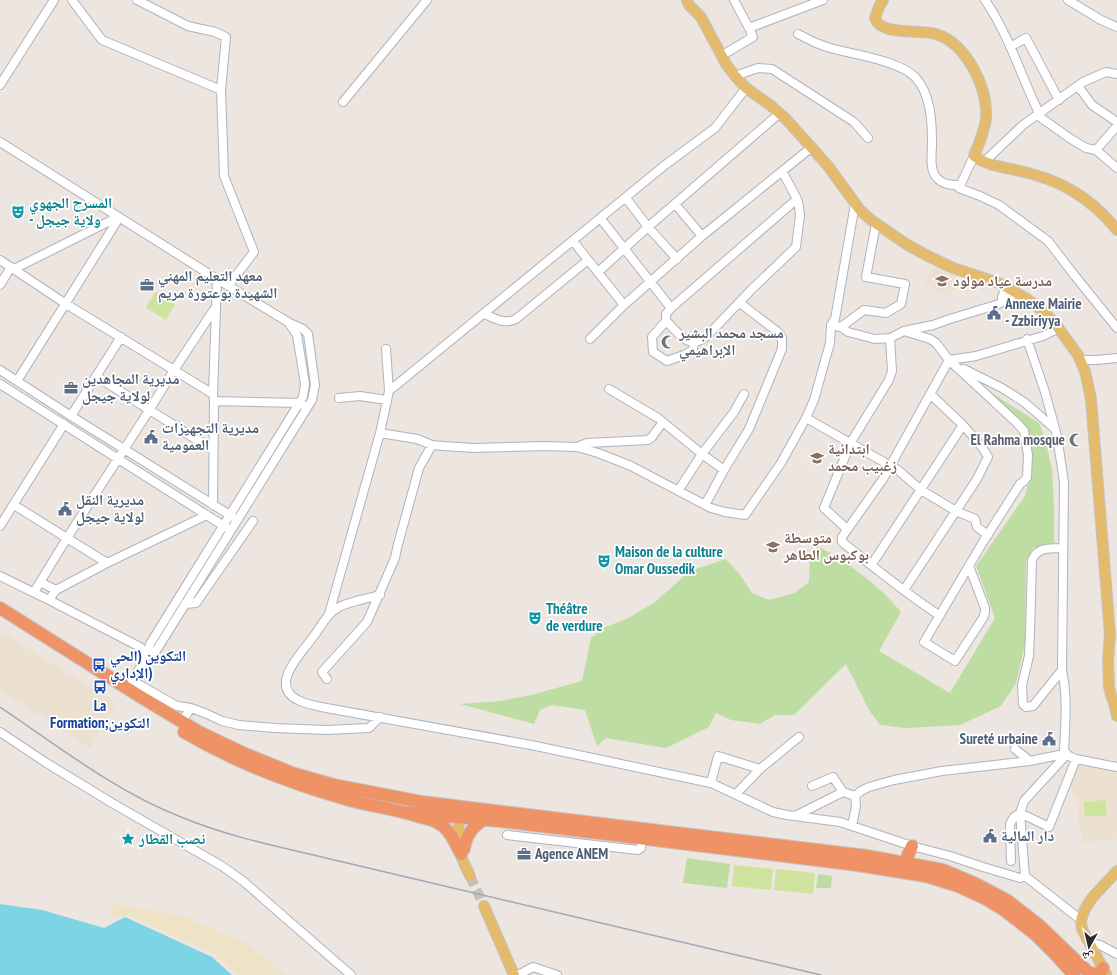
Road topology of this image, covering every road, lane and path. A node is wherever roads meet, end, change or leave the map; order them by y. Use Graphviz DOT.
graph roads {
  1 [pos="54,0"];
  2 [pos="72,0"];
  3 [pos="137,0"];
  4 [pos="427,0"];
  5 [pos="734,0"];
  6 [pos="823,0"];
  7 [pos="883,0"];
  8 [pos="986,0"];
  9 [pos="1068,0"];
  10 [pos="691,2"];
  11 [pos="1117,27"];
  12 [pos="749,28"];
  13 [pos="798,34"];
  14 [pos="1010,48"];
  15 [pos="722,56"];
  16 [pos="1117,74"];
  17 [pos="735,76"];
  18 [pos="0,85"];
  19 [pos="1078,86"];
  20 [pos="746,88"];
  21 [pos="221,90"];
  22 [pos="1059,100"];
  23 [pos="343,102"];
  24 [pos="780,113"];
  25 [pos="1038,114"];
  26 [pos="1117,122"];
  27 [pos="1117,126"];
  28 [pos="868,138"];
  29 [pos="0,142"];
  30 [pos="812,147"];
  31 [pos="1096,150"];
  32 [pos="974,156"];
  33 [pos="984,162"];
  34 [pos="1117,168"];
  35 [pos="782,171"];
  36 [pos="960,185"];
  37 [pos="626,198"];
  38 [pos="797,199"];
  39 [pos="675,204"];
  40 [pos="855,204"];
  41 [pos="118,218"];
  42 [pos="601,219"];
  43 [pos="876,224"];
  44 [pos="648,227"];
  45 [pos="1117,230"];
  46 [pos="702,236"];
  47 [pos="573,241"];
  48 [pos="624,248"];
  49 [pos="677,259"];
  50 [pos="0,260"];
  51 [pos="588,260"];
  52 [pos="13,268"];
  53 [pos="598,272"];
  54 [pos="217,279"];
  55 [pos="651,283"];
  56 [pos="0,285"];
  57 [pos="228,286"];
  58 [pos="1006,286"];
  59 [pos="1016,292"];
  60 [pos="1006,301"];
  61 [pos="740,302"];
  62 [pos="66,304"];
  63 [pos="624,306"];
  64 [pos="216,307"];
  65 [pos="671,308"];
  66 [pos="484,314"];
  67 [pos="666,321"];
  68 [pos="831,324"];
  69 [pos="841,327"];
  70 [pos="1059,328"];
  71 [pos="1117,328"];
  72 [pos="904,331"];
  73 [pos="121,337"];
  74 [pos="890,338"];
  75 [pos="590,339"];
  76 [pos="1027,340"];
  77 [pos="691,345"];
  78 [pos="386,349"];
  79 [pos="1117,358"];
  80 [pos="949,360"];
  81 [pos="1081,360"];
  82 [pos="0,370"];
  83 [pos="174,370"];
  84 [pos="96,376"];
  85 [pos="17,381"];
  86 [pos="0,384"];
  87 [pos="609,389"];
  88 [pos="389,391"];
  89 [pos="744,394"];
  90 [pos="930,394"];
  91 [pos="213,398"];
  92 [pos="339,398"];
  93 [pos="387,400"];
  94 [pos="303,406"];
  95 [pos="150,409"];
  96 [pos="70,416"];
  97 [pos="806,418"];
  98 [pos="662,422"];
  99 [pos="64,424"];
  100 [pos="963,425"];
  101 [pos="1054,428"];
  102 [pos="380,433"];
  103 [pos="851,442"];
  104 [pos="432,445"];
  105 [pos="577,447"];
  106 [pos="125,450"];
  107 [pos="213,450"];
  108 [pos="702,454"];
  109 [pos="119,459"];
  110 [pos="891,466"];
  111 [pos="724,470"];
  112 [pos="921,490"];
  113 [pos="678,491"];
  114 [pos="705,504"];
  115 [pos="14,505"];
  116 [pos="215,506"];
  117 [pos="956,511"];
  118 [pos="229,515"];
  119 [pos="210,517"];
  120 [pos="237,520"];
  121 [pos="253,521"];
  122 [pos="223,525"];
  123 [pos="0,526"];
  124 [pos="847,529"];
  125 [pos="231,530"];
  126 [pos="988,535"];
  127 [pos="216,536"];
  128 [pos="67,538"];
  129 [pos="225,540"];
  130 [pos="235,546"];
  131 [pos="1063,548"];
  132 [pos="107,563"];
  133 [pos="872,564"];
  134 [pos="969,566"];
  135 [pos="0,576"];
  136 [pos="40,582"];
  137 [pos="56,590"];
  138 [pos="904,590"];
  139 [pos="34,592"];
  140 [pos="380,595"];
  141 [pos="49,600"];
  142 [pos="185,604"];
  143 [pos="0,608"];
  144 [pos="330,614"];
  145 [pos="939,615"];
  146 [pos="0,618"];
  147 [pos="147,655"];
  148 [pos="1062,670"];
  149 [pos="327,680"];
  150 [pos="131,685"];
  151 [pos="144,693"];
  152 [pos="191,708"];
  153 [pos="1117,716"];
  154 [pos="380,717"];
  155 [pos="182,722"];
  156 [pos="0,732"];
  157 [pos="799,737"];
  158 [pos="1016,749"];
  159 [pos="1065,754"];
  160 [pos="1076,759"];
  161 [pos="1030,761"];
  162 [pos="1117,767"];
  163 [pos="760,769"];
  164 [pos="710,783"];
  165 [pos="812,786"];
  166 [pos="843,792"];
  167 [pos="736,794"];
  168 [pos="855,796"];
  169 [pos="403,812"];
  170 [pos="460,814"];
  171 [pos="1020,814"];
  172 [pos="794,816"];
  173 [pos="484,820"];
  174 [pos="852,826"];
  175 [pos="507,835"];
  176 [pos="642,839"];
  177 [pos="912,846"];
  178 [pos="463,851"];
  179 [pos="1011,861"];
  180 [pos="905,862"];
  181 [pos="1116,874"];
  182 [pos="1025,876"];
  183 [pos="484,906"];
  184 [pos="1081,920"];
  185 [pos="1089,943"];
  186 [pos="1117,954"];
  187 [pos="1104,971"];
  188 [pos="1090,974"];
  189 [pos="351,975"];
  190 [pos="514,975"];
  191 [pos="518,975"];
  192 [pos="557,975"];
  193 [pos="1074,975"];
  1 -- 18 [label="street"];
  2 -- 21 [label="street"];
  3 -- 21 [label="street"];
  4 -- 23 [label="street"];
  5 -- 12 [label="street"];
  6 -- 12 [label="street"];
  7 -- 32 [label="main road"];
  8 -- 14 [label="street"];
  9 -- 11 [label="street"];
  10 -- 15 [label="main road"];
  12 -- 15 [label="street"];
  13 -- 36 [label="street"];
  14 -- 22 [label="street"];
  14 -- 25 [label="street"];
  15 -- 17 [label="main road"];
  16 -- 19 [label="street"];
  17 -- 20 [label="main road"];
  17 -- 28 [label="street"];
  19 -- 22 [label="street"];
  19 -- 26 [label="street"];
  20 -- 24 [label="main road"];
  20 -- 37 [label="street"];
  21 -- 57 [label="street"];
  22 -- 25 [label="street"];
  24 -- 30 [label="main road"];
  24 -- 39 [label="street"];
  25 -- 31 [label="street"];
  25 -- 33 [label="street"];
  27 -- 31 [label="street"];
  29 -- 41 [label="street"];
  30 -- 35 [label="street"];
  30 -- 40 [label="main road"];
  31 -- 34 [label="street"];
  32 -- 33 [label="main road"];
  32 -- 36 [label="street"];
  33 -- 45 [label="main road"];
  35 -- 38 [label="street"];
  35 -- 46 [label="street"];
  36 -- 71 [label="street"];
  37 -- 42 [label="street"];
  37 -- 44 [label="street"];
  38 -- 61 [label="street"];
  38 -- 65 [label="street"];
  39 -- 44 [label="street"];
  39 -- 46 [label="street"];
  40 -- 43 [label="main road"];
  40 -- 68 [label="street"];
  41 -- 52 [label="street"];
  41 -- 54 [label="street"];
  41 -- 62 [label="street"];
  42 -- 47 [label="street"];
  42 -- 48 [label="street"];
  43 -- 58 [label="main road"];
  43 -- 69 [label="street"];
  44 -- 48 [label="street"];
  44 -- 49 [label="street"];
  46 -- 49 [label="street"];
  47 -- 51 [label="street"];
  47 -- 66 [label="street"];
  48 -- 53 [label="street"];
  48 -- 55 [label="street"];
  49 -- 55 [label="street"];
  50 -- 52 [label="street"];
  51 -- 53 [label="street"];
  51 -- 66 [label="street"];
  52 -- 56 [label="street"];
  52 -- 62 [label="street"];
  53 -- 63 [label="street"];
  54 -- 57 [label="street"];
  54 -- 64 [label="street"];
  55 -- 63 [label="street"];
  55 -- 65 [label="street"];
  57 -- 94 [label="street"];
  58 -- 59 [label="main road"];
  58 -- 72 [label="street"];
  59 -- 60 [label="street"];
  59 -- 70 [label="main road"];
  61 -- 77 [label="street"];
  61 -- 111 [label="street"];
  62 -- 73 [label="street"];
  62 -- 85 [label="street"];
  63 -- 75 [label="street"];
  64 -- 83 [label="street"];
  64 -- 91 [label="street"];
  65 -- 67 [label="street"];
  66 -- 88 [label="street"];
  67 -- 77 [label="street"];
  67 -- 77 [label="street"];
  68 -- 69 [label="street"];
  68 -- 97 [label="street"];
  69 -- 74 [label="street"];
  70 -- 76 [label="street"];
  70 -- 81 [label="main road"];
  72 -- 74 [label="street"];
  72 -- 80 [label="street"];
  73 -- 83 [label="street"];
  73 -- 84 [label="street"];
  74 -- 103 [label="street"];
  76 -- 80 [label="street"];
  76 -- 101 [label="street"];
  78 -- 88 [label="street"];
  79 -- 81 [label="street"];
  80 -- 90 [label="street"];
  80 -- 101 [label="street"];
  80 -- 126 [label="street"];
  81 -- 153 [label="main road"];
  82 -- 85 [label="street"];
  83 -- 91 [label="street"];
  83 -- 95 [label="street"];
  84 -- 95 [label="street"];
  84 -- 96 [label="street"];
  85 -- 96 [label="street"];
  86 -- 99 [label="street"];
  87 -- 98 [label="street"];
  88 -- 93 [label="street"];
  89 -- 108 [label="street"];
  90 -- 100 [label="street"];
  90 -- 110 [label="street"];
  91 -- 94 [label="street"];
  91 -- 107 [label="street"];
  92 -- 93 [label="street"];
  93 -- 102 [label="street"];
  94 -- 118 [label="street"];
  94 -- 120 [label="street"];
  95 -- 106 [label="street"];
  95 -- 107 [label="street"];
  96 -- 106 [label="street"];
  97 -- 103 [label="street"];
  97 -- 114 [label="street"];
  98 -- 105 [label="street"];
  98 -- 108 [label="street"];
  99 -- 109 [label="street"];
  99 -- 115 [label="street"];
  100 -- 112 [label="street"];
  100 -- 117 [label="street"];
  101 -- 131 [label="street"];
  102 -- 104 [label="street"];
  102 -- 144 [label="street"];
  103 -- 110 [label="street"];
  103 -- 124 [label="street"];
  104 -- 105 [label="street"];
  104 -- 140 [label="street"];
  105 -- 113 [label="street"];
  106 -- 109 [label="street"];
  106 -- 116 [label="street"];
  107 -- 116 [label="street"];
  108 -- 111 [label="street"];
  108 -- 113 [label="street"];
  109 -- 119 [label="street"];
  109 -- 128 [label="street"];
  110 -- 112 [label="street"];
  110 -- 124 [label="street"];
  111 -- 114 [label="street"];
  112 -- 117 [label="street"];
  112 -- 133 [label="street"];
  113 -- 114 [label="street"];
  115 -- 123 [label="street"];
  115 -- 128 [label="street"];
  116 -- 118 [label="street"];
  116 -- 119 [label="street"];
  117 -- 126 [label="street"];
  117 -- 138 [label="street"];
  118 -- 120 [label="street"];
  118 -- 122 [label="street"];
  119 -- 122 [label="street"];
  119 -- 127 [label="street"];
  119 -- 132 [label="street"];
  120 -- 125 [label="street"];
  121 -- 130 [label="street"];
  122 -- 125 [label="street"];
  122 -- 127 [label="street"];
  124 -- 133 [label="street"];
  125 -- 129 [label="street"];
  126 -- 134 [label="street"];
  127 -- 147 [label="street"];
  128 -- 132 [label="street"];
  128 -- 136 [label="street"];
  129 -- 130 [label="street"];
  129 -- 142 [label="street"];
  130 -- 142 [label="street"];
  131 -- 148 [label="street"];
  131 -- 148 [label="street"];
  132 -- 137 [label="street"];
  133 -- 138 [label="street"];
  134 -- 145 [label="street"];
  134 -- 145 [label="street"];
  135 -- 139 [label="street"];
  136 -- 137 [label="street"];
  136 -- 139 [label="street"];
  137 -- 141 [label="street"];
  138 -- 145 [label="street"];
  139 -- 141 [label="street"];
  140 -- 144 [label="street"];
  140 -- 149 [label="street"];
  141 -- 147 [label="street"];
  142 -- 147 [label="street"];
  143 -- 150 [label="highway"];
  144 -- 154 [label="street"];
  146 -- 169 [label="highway"];
  147 -- 150 [label="street"];
  148 -- 159 [label="street"];
  150 -- 151 [label="highway"];
  151 -- 152 [label="street"];
  151 -- 155 [label="highway"];
  152 -- 154 [label="street"];
  152 -- 155 [label="street"];
  154 -- 164 [label="street"];
  155 -- 170 [label="highway"];
  156 -- 189 [label="street"];
  157 -- 163 [label="street"];
  158 -- 161 [label="street"];
  159 -- 160 [label="street"];
  159 -- 161 [label="street"];
  159 -- 171 [label="street"];
  160 -- 162 [label="street"];
  160 -- 171 [label="street"];
  161 -- 168 [label="street"];
  163 -- 164 [label="street"];
  163 -- 167 [label="street"];
  164 -- 167 [label="street"];
  165 -- 166 [label="street"];
  166 -- 168 [label="street"];
  166 -- 172 [label="street"];
  167 -- 172 [label="street"];
  168 -- 174 [label="street"];
  169 -- 170 [label="highway"];
  169 -- 178 [label="highway"];
  170 -- 173 [label="highway"];
  170 -- 178 [label="main road"];
  170 -- 180 [label="highway"];
  171 -- 179 [label="street"];
  171 -- 182 [label="street"];
  172 -- 174 [label="street"];
  173 -- 176 [label="highway"];
  173 -- 178 [label="highway"];
  174 -- 177 [label="street"];
  175 -- 176 [label="street"];
  176 -- 193 [label="highway"];
  177 -- 180 [label="highway"];
  177 -- 182 [label="street"];
  180 -- 188 [label="highway"];
  181 -- 184 [label="main road"];
  182 -- 184 [label="street"];
  183 -- 190 [label="main road"];
  184 -- 185 [label="main road"];
  185 -- 186 [label="street"];
  185 -- 187 [label="main road"];
  187 -- 188 [label="highway"];
  191 -- 192 [label="street"];
}
